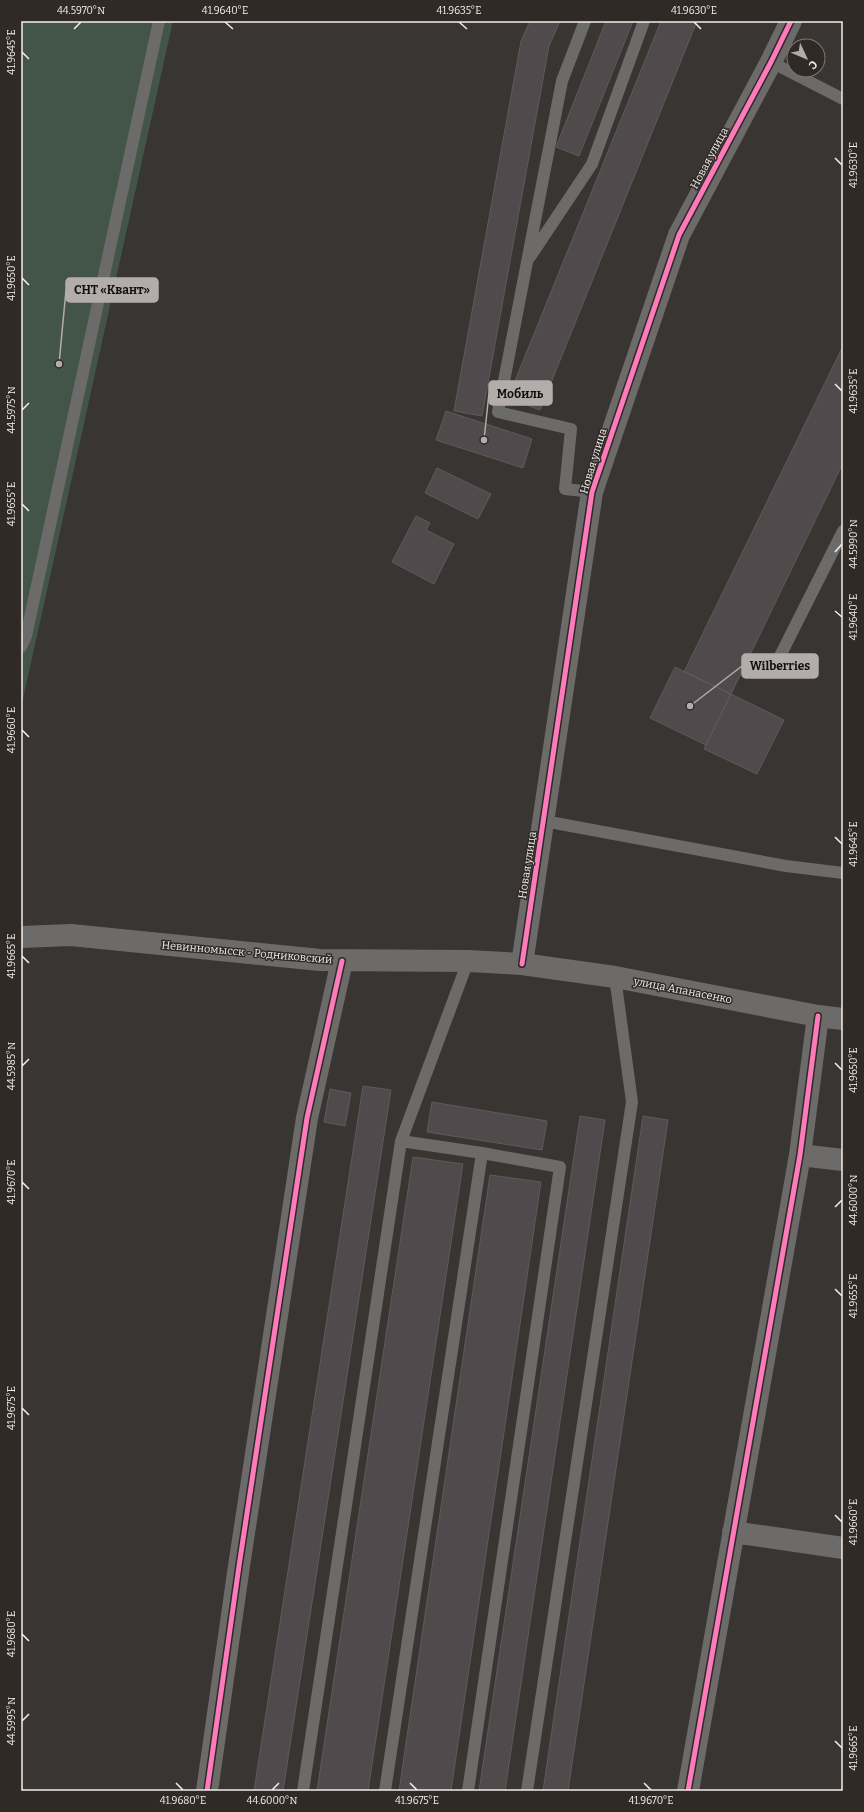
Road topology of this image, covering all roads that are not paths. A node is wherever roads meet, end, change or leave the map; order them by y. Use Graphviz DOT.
graph roads {
  1 [pos="159,21"];
  2 [pos="585,21"];
  3 [pos="644,21"];
  4 [pos="791,21"];
  5 [pos="771,62"];
  6 [pos="843,99"];
  7 [pos="527,261"];
  8 [pos="592,492"];
  9 [pos="843,531"];
  10 [pos="21,647"];
  11 [pos="774,668"];
  12 [pos="544,821"];
  13 [pos="843,873"];
  14 [pos="21,937"];
  15 [pos="342,961"];
  16 [pos="468,961"];
  17 [pos="522,964"];
  18 [pos="615,977"];
  19 [pos="818,1016"];
  20 [pos="843,1019"];
  21 [pos="401,1141"];
  22 [pos="482,1153"];
  23 [pos="800,1155"];
  24 [pos="843,1160"];
  25 [pos="733,1532"];
  26 [pos="843,1548"];
  27 [pos="207,1791"];
  28 [pos="303,1791"];
  29 [pos="385,1791"];
  30 [pos="468,1791"];
  31 [pos="527,1791"];
  32 [pos="688,1791"];
  1 -- 10 [label="lane"];
  2 -- 7 [label="lane"];
  3 -- 7 [label="lane"];
  4 -- 5 [label="street, Новая улица"];
  5 -- 6 [label="lane"];
  5 -- 8 [label="street, Новая улица"];
  7 -- 8 [label="lane"];
  8 -- 12 [label="street, Новая улица"];
  9 -- 11 [label="lane"];
  12 -- 13 [label="lane"];
  12 -- 17 [label="street, Новая улица"];
  14 -- 15 [label="street, Невинномысск - Родниковский"];
  15 -- 16 [label="street, Невинномысск - Родниковский"];
  15 -- 27 [label="street"];
  16 -- 17 [label="street, Невинномысск - Родниковский"];
  16 -- 21 [label="lane"];
  17 -- 18 [label="street, улица Апанасенко"];
  18 -- 19 [label="street, улица Апанасенко"];
  18 -- 31 [label="lane"];
  19 -- 20 [label="street, улица Апанасенко"];
  19 -- 23 [label="street"];
  21 -- 22 [label="lane"];
  21 -- 28 [label="lane"];
  22 -- 29 [label="lane"];
  22 -- 30 [label="lane"];
  23 -- 24 [label="street"];
  23 -- 25 [label="street"];
  25 -- 26 [label="street"];
  25 -- 32 [label="street"];
}
